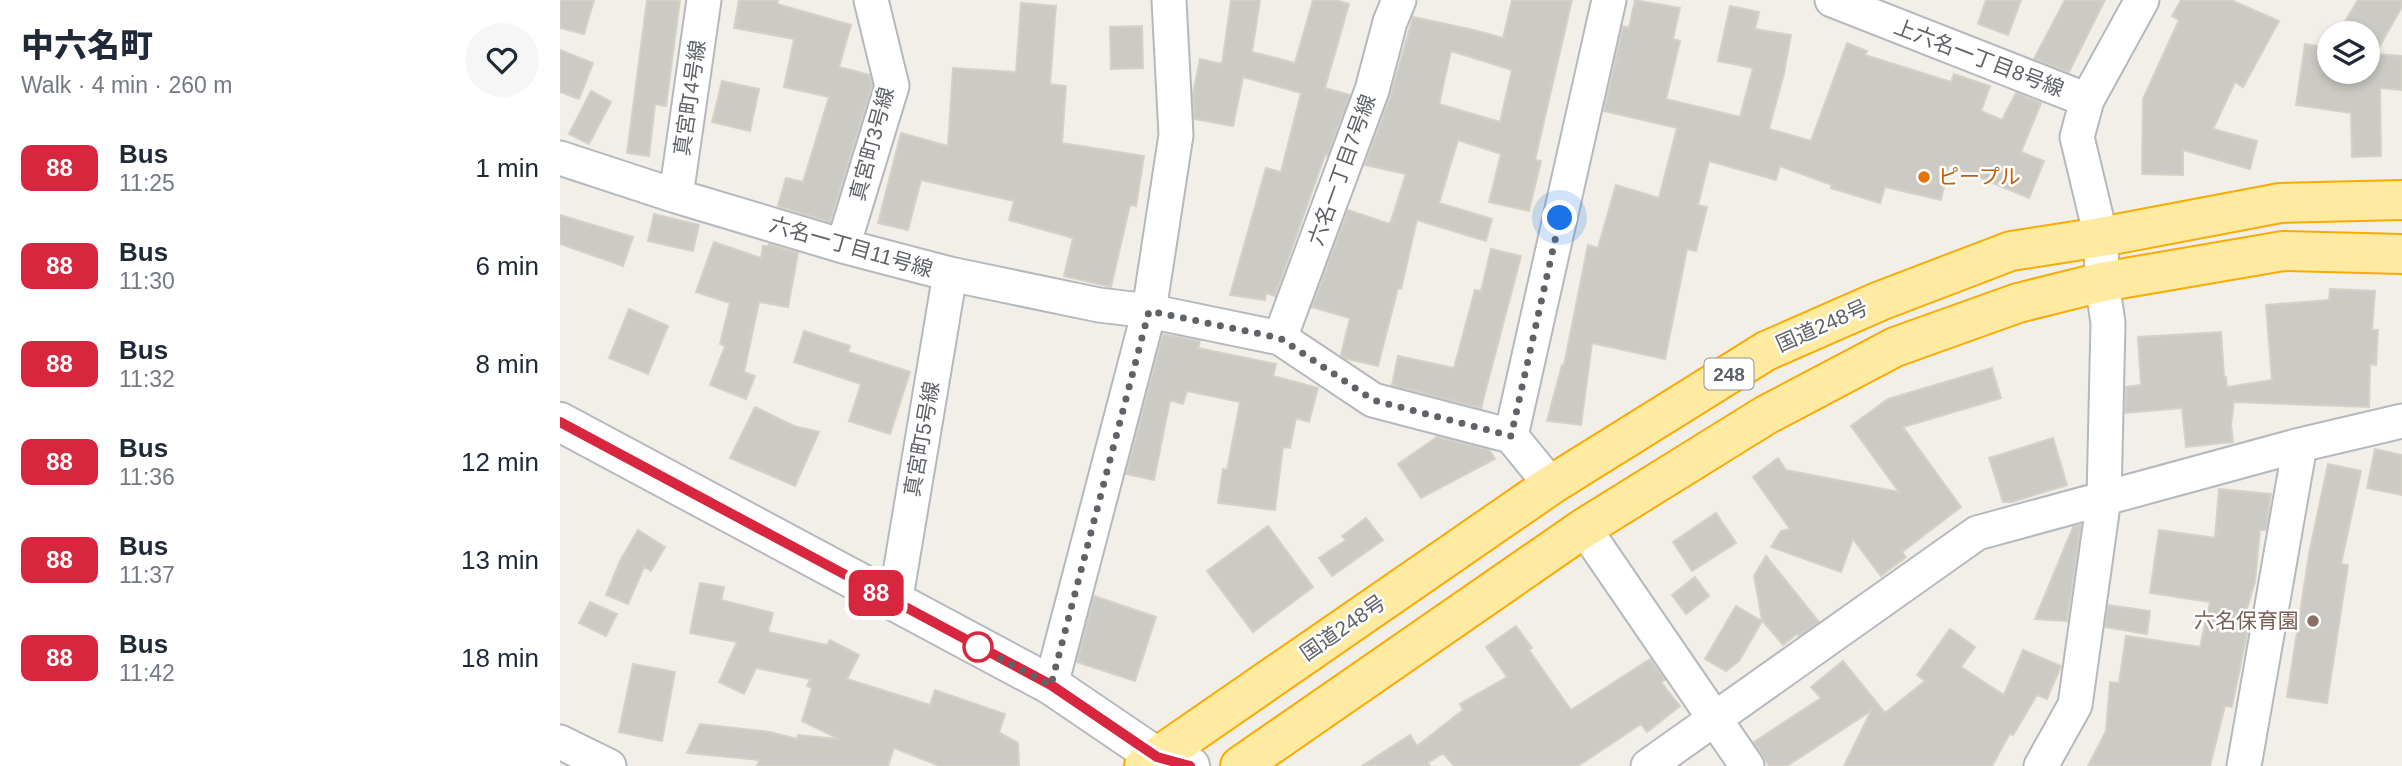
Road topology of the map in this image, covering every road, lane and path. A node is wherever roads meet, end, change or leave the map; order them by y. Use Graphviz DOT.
graph roads {
  1 [pos="704,0"];
  2 [pos="871,0"];
  3 [pos="1169,0"];
  4 [pos="1399,0"];
  5 [pos="1609,0"];
  6 [pos="1832,0"];
  7 [pos="2142,0"];
  8 [pos="2087,100"];
  9 [pos="560,158"];
  10 [pos="676,196"];
  11 [pos="2402,200"];
  12 [pos="2101,237"];
  13 [pos="843,246"];
  14 [pos="2402,254"];
  15 [pos="950,274"];
  16 [pos="2102,282"];
  17 [pos="1149,311"];
  18 [pos="1280,338"];
  19 [pos="2402,421"];
  20 [pos="560,422"];
  21 [pos="1511,436"];
  22 [pos="2300,445"];
  23 [pos="1551,485"];
  24 [pos="2104,498"];
  25 [pos="1584,528"];
  26 [pos="895,603"];
  27 [pos="1051,685"];
  28 [pos="1715,719"];
  29 [pos="560,742"];
  30 [pos="1164,763"];
  31 [pos="609,766"];
  32 [pos="1240,766"];
  33 [pos="1648,766"];
  34 [pos="1748,766"];
  35 [pos="2041,766"];
  36 [pos="2244,766"];
  1 -- 10 [label="street, 真宮町4号線"];
  2 -- 13 [label="street, 真宮町3号線"];
  3 -- 17 [label="street"];
  4 -- 18 [label="street, 六名一丁目7号線"];
  5 -- 21 [label="street"];
  6 -- 8 [label="street, 上六名一丁目8号線"];
  7 -- 8 [label="street"];
  8 -- 12 [label="street"];
  9 -- 10 [label="street, 六名一丁目11号線"];
  10 -- 13 [label="street, 六名一丁目11号線"];
  11 -- 12 [label="highway, 国道248号 / 248"];
  12 -- 16 [label="street"];
  12 -- 23 [label="highway, 国道248号 / 248"];
  13 -- 15 [label="street, 六名一丁目11号線"];
  14 -- 16 [label="highway, 248"];
  15 -- 17 [label="street, 六名一丁目11号線"];
  15 -- 26 [label="street, 真宮町5号線"];
  16 -- 24 [label="street"];
  16 -- 25 [label="highway, 248"];
  17 -- 18 [label="street, 六名一丁目11号線"];
  17 -- 27 [label="street"];
  18 -- 21 [label="street"];
  19 -- 22 [label="street"];
  20 -- 26 [label="main road"];
  21 -- 23 [label="street"];
  22 -- 24 [label="street"];
  22 -- 36 [label="street"];
  23 -- 30 [label="highway, 国道248号 / 248"];
  24 -- 28 [label="street"];
  24 -- 35 [label="street"];
  25 -- 28 [label="street"];
  25 -- 32 [label="highway, 248"];
  26 -- 27 [label="main road"];
  27 -- 30 [label="main road"];
  28 -- 33 [label="street"];
  28 -- 34 [label="street"];
  29 -- 31 [label="street"];
}
